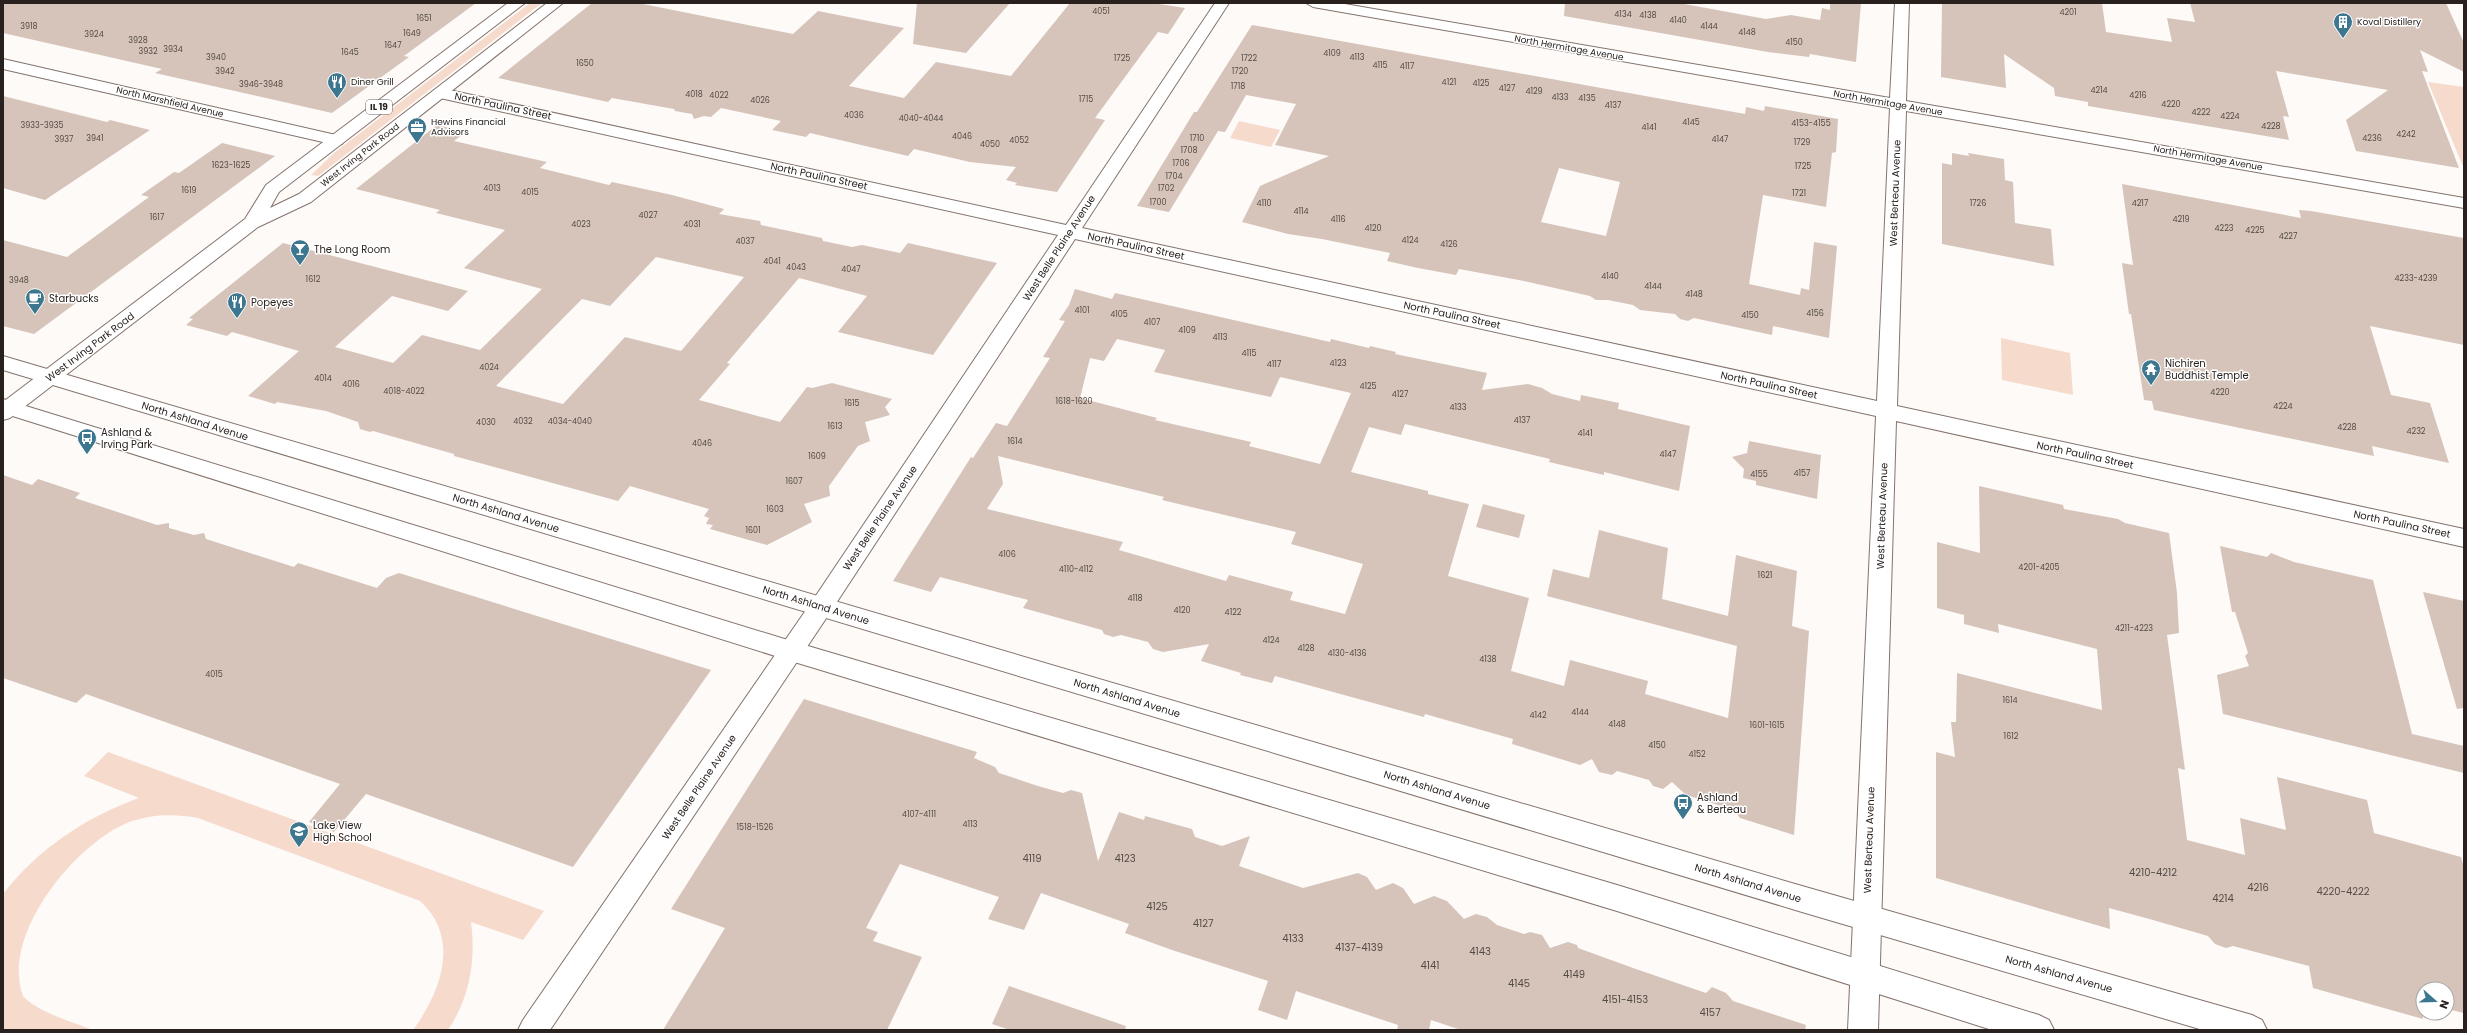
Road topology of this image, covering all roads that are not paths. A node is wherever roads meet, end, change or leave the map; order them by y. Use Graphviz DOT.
graph roads {
  1 [pos="518,3"];
  2 [pos="556,3"];
  3 [pos="1222,3"];
  4 [pos="1313,3"];
  5 [pos="1902,3"];
  6 [pos="3,64"];
  7 [pos="440,93"];
  8 [pos="1898,105"];
  9 [pos="336,140"];
  10 [pos="2464,202"];
  11 [pos="252,223"];
  12 [pos="1070,231"];
  13 [pos="3,363"];
  14 [pos="50,377"];
  15 [pos="5,409"];
  16 [pos="1886,411"];
  17 [pos="2464,538"];
  18 [pos="821,607"];
  19 [pos="790,651"];
  20 [pos="1866,918"];
  21 [pos="1864,977"];
  22 [pos="533,1030"];
  23 [pos="1863,1030"];
  24 [pos="2039,1030"];
  25 [pos="2252,1030"];
  1 -- 9 [label="street, West Irving Park Road / IL 19"];
  2 -- 7 [label="street, West Irving Park Road / IL 19"];
  3 -- 12 [label="street, West Belle Plaine Avenue"];
  4 -- 8 [label="street, North Hermitage Avenue"];
  5 -- 8 [label="street, West Berteau Avenue"];
  6 -- 9 [label="street, North Marshfield Avenue"];
  7 -- 11 [label="street, West Irving Park Road / IL 19"];
  7 -- 12 [label="street, North Paulina Street"];
  8 -- 10 [label="street, North Hermitage Avenue"];
  8 -- 16 [label="street, West Berteau Avenue"];
  9 -- 11 [label="street, West Irving Park Road / IL 19"];
  11 -- 14 [label="street, West Irving Park Road / IL 19"];
  12 -- 16 [label="street, North Paulina Street"];
  12 -- 18 [label="street, West Belle Plaine Avenue"];
  13 -- 14 [label="street, North Ashland Avenue"];
  14 -- 15 [label="street, West Irving Park Road / IL 19"];
  14 -- 18 [label="street, North Ashland Avenue"];
  15 -- 19 [label="street"];
  16 -- 17 [label="street, North Paulina Street"];
  16 -- 20 [label="street, West Berteau Avenue"];
  18 -- 19 [label="street, West Belle Plaine Avenue"];
  18 -- 20 [label="street, North Ashland Avenue"];
  19 -- 21 [label="street"];
  19 -- 22 [label="street, West Belle Plaine Avenue"];
  20 -- 21 [label="street, West Berteau Avenue"];
  20 -- 25 [label="street, North Ashland Avenue"];
  21 -- 23 [label="street, West Berteau Avenue"];
  21 -- 24 [label="street"];
}
